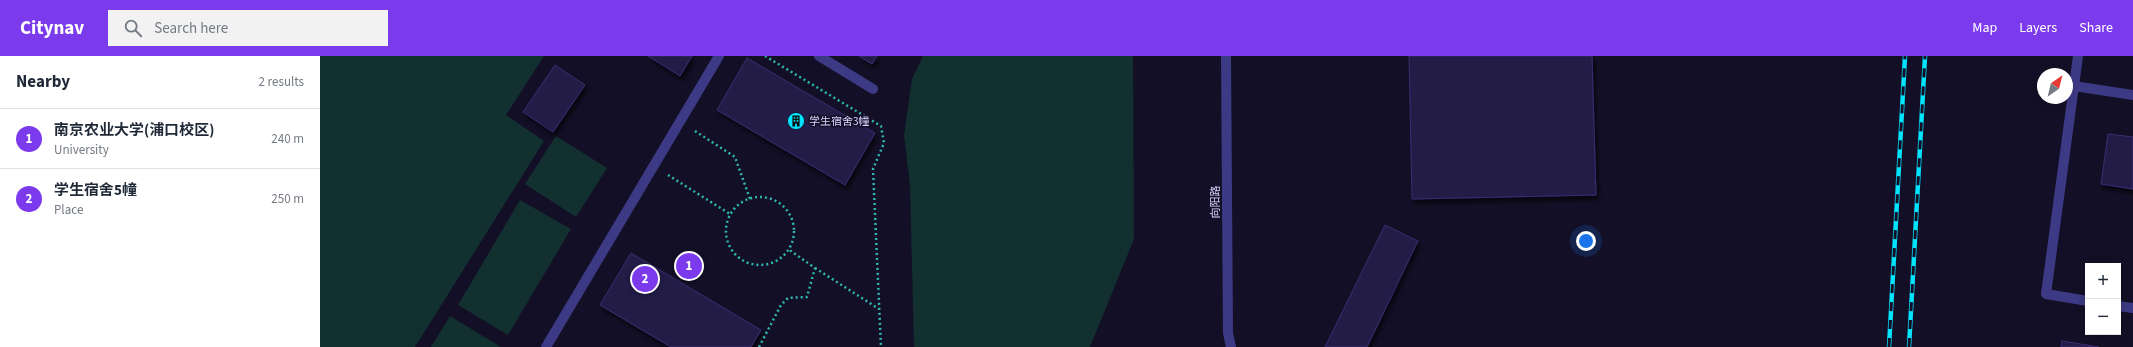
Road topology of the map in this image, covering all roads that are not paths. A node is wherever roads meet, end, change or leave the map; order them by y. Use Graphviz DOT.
graph roads {
  1 [pos="719,56"];
  2 [pos="819,56"];
  3 [pos="1226,56"];
  4 [pos="2078,56"];
  5 [pos="2074,86"];
  6 [pos="873,89"];
  7 [pos="2133,95"];
  8 [pos="2085,300"];
  9 [pos="2121,306"];
  10 [pos="2133,308"];
  11 [pos="546,347"];
  12 [pos="1231,347"];
  1 -- 11 [label="street"];
  2 -- 6 [label="street"];
  3 -- 12 [label="street, 向阳路"];
  4 -- 5 [label="street"];
  5 -- 7 [label="street"];
  5 -- 8 [label="street"];
  9 -- 10 [label="street"];
}
